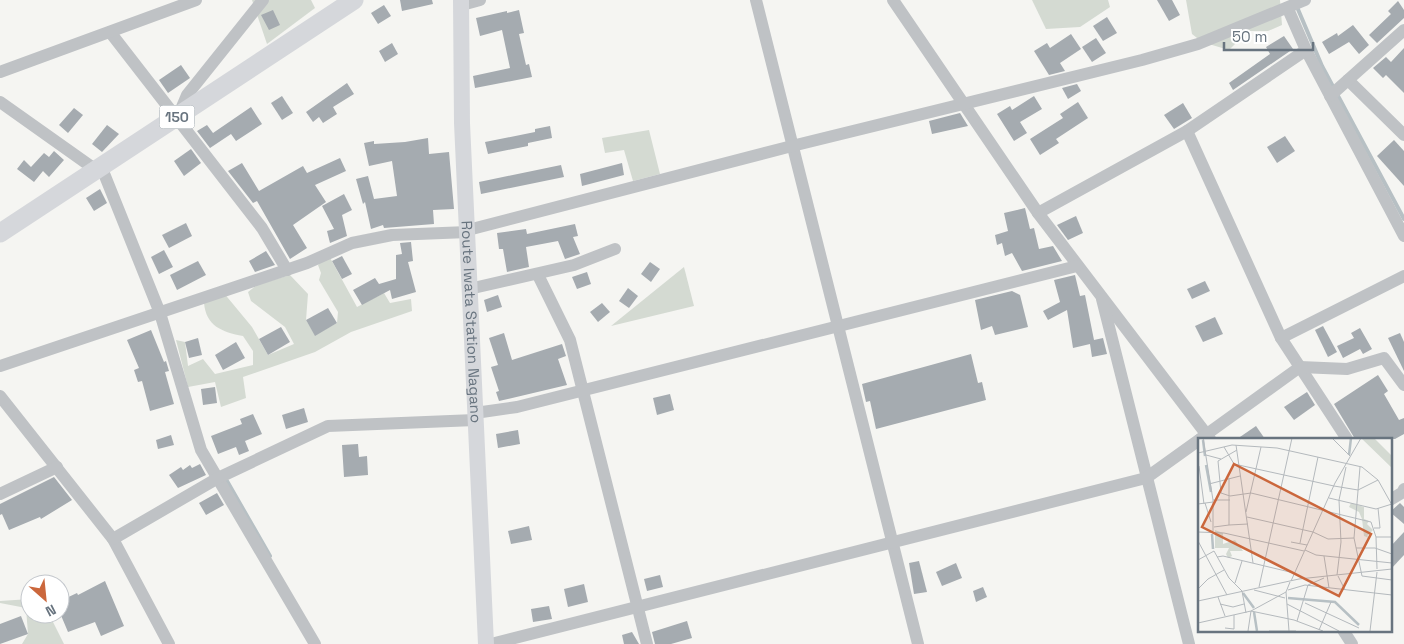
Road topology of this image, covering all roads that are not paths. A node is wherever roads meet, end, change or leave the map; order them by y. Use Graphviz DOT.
graph roads {
  1 [pos="196,0"];
  2 [pos="264,0"];
  3 [pos="354,0"];
  4 [pos="480,0"];
  5 [pos="756,0"];
  6 [pos="893,0"];
  7 [pos="1305,0"];
  8 [pos="462,2"];
  9 [pos="1288,8"];
  10 [pos="1404,30"];
  11 [pos="110,32"];
  12 [pos="1306,50"];
  13 [pos="0,72"];
  14 [pos="1348,80"];
  15 [pos="1330,96"];
  16 [pos="0,102"];
  17 [pos="966,104"];
  18 [pos="178,117"];
  19 [pos="1187,131"];
  20 [pos="1404,135"];
  21 [pos="792,146"];
  22 [pos="99,168"];
  23 [pos="1038,213"];
  24 [pos="468,231"];
  25 [pos="0,233"];
  26 [pos="1404,236"];
  27 [pos="615,249"];
  28 [pos="1077,266"];
  29 [pos="287,270"];
  30 [pos="538,275"];
  31 [pos="1404,276"];
  32 [pos="469,289"];
  33 [pos="1101,294"];
  34 [pos="160,313"];
  35 [pos="838,326"];
  36 [pos="1281,338"];
  37 [pos="0,366"];
  38 [pos="1300,367"];
  39 [pos="1404,385"];
  40 [pos="584,391"];
  41 [pos="0,396"];
  42 [pos="475,417"];
  43 [pos="1204,438"];
  44 [pos="1346,438"];
  45 [pos="1198,442"];
  46 [pos="57,467"];
  47 [pos="216,475"];
  48 [pos="1146,478"];
  49 [pos="1404,489"];
  50 [pos="0,494"];
  51 [pos="1392,498"];
  52 [pos="114,539"];
  53 [pos="892,542"];
  54 [pos="637,606"];
  55 [pos="1344,632"];
  56 [pos="169,644"];
  57 [pos="315,644"];
  58 [pos="486,644"];
  59 [pos="491,644"];
  60 [pos="647,644"];
  61 [pos="918,644"];
  62 [pos="1189,644"];
  63 [pos="1352,644"];
  1 -- 11 [label="street"];
  2 -- 18 [label="street"];
  3 -- 18 [label="highway, 150"];
  4 -- 8 [label="street"];
  5 -- 21 [label="street"];
  6 -- 17 [label="street"];
  7 -- 9 [label="street"];
  8 -- 24 [label="main road, Route Iwata Station Nagano"];
  9 -- 12 [label="street"];
  9 -- 17 [label="street"];
  10 -- 14 [label="street"];
  11 -- 13 [label="street"];
  11 -- 18 [label="street"];
  12 -- 15 [label="street"];
  12 -- 19 [label="street"];
  14 -- 15 [label="street"];
  14 -- 20 [label="street"];
  15 -- 26 [label="street"];
  16 -- 22 [label="street"];
  17 -- 21 [label="street"];
  17 -- 23 [label="street"];
  18 -- 22 [label="highway, 150"];
  18 -- 29 [label="street"];
  19 -- 23 [label="street"];
  19 -- 36 [label="street"];
  21 -- 24 [label="street"];
  21 -- 35 [label="street"];
  22 -- 25 [label="highway, 150"];
  22 -- 34 [label="street"];
  23 -- 28 [label="street"];
  24 -- 29 [label="street"];
  24 -- 32 [label="main road, Route Iwata Station Nagano"];
  27 -- 30 [label="street"];
  28 -- 33 [label="street"];
  28 -- 35 [label="street"];
  29 -- 34 [label="street"];
  30 -- 32 [label="street"];
  30 -- 40 [label="street"];
  31 -- 36 [label="street"];
  32 -- 42 [label="main road, Route Iwata Station Nagano"];
  33 -- 43 [label="street"];
  33 -- 48 [label="street"];
  34 -- 37 [label="street"];
  34 -- 47 [label="street"];
  35 -- 40 [label="street"];
  35 -- 53 [label="street"];
  36 -- 38 [label="street"];
  38 -- 39 [label="street"];
  38 -- 43 [label="street"];
  38 -- 44 [label="street"];
  40 -- 42 [label="street"];
  40 -- 54 [label="street"];
  41 -- 46 [label="street"];
  42 -- 47 [label="street"];
  42 -- 58 [label="main road, Route Iwata Station Nagano"];
  45 -- 48 [label="street"];
  46 -- 50 [label="street"];
  46 -- 52 [label="street"];
  47 -- 52 [label="street"];
  47 -- 57 [label="street"];
  48 -- 53 [label="street"];
  48 -- 62 [label="street"];
  49 -- 51 [label="street"];
  52 -- 56 [label="street"];
  53 -- 54 [label="street"];
  53 -- 61 [label="street"];
  54 -- 59 [label="street"];
  54 -- 60 [label="street"];
  55 -- 63 [label="street"];
}
